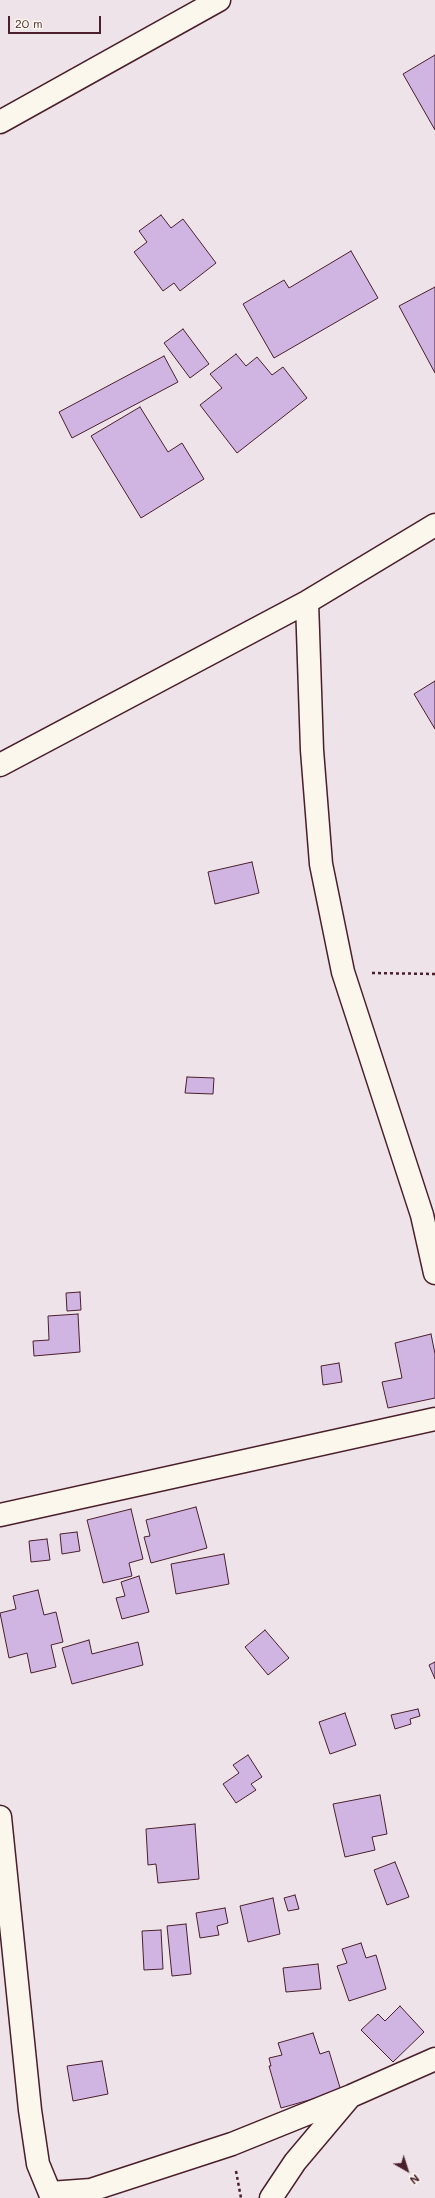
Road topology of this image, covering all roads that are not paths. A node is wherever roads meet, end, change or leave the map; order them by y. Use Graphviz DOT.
graph roads {
  1 [pos="219,0"];
  2 [pos="0,122"];
  3 [pos="435,525"];
  4 [pos="307,602"];
  5 [pos="0,765"];
  6 [pos="435,1273"];
  7 [pos="435,1419"];
  8 [pos="0,1515"];
  9 [pos="0,1817"];
  10 [pos="435,2059"];
  11 [pos="351,2096"];
  12 [pos="51,2196"];
  13 [pos="271,2198"];
  1 -- 2 [label="street"];
  3 -- 4 [label="street"];
  4 -- 5 [label="street"];
  4 -- 6 [label="street"];
  7 -- 8 [label="street"];
  9 -- 12 [label="street"];
  10 -- 11 [label="street"];
  11 -- 12 [label="street"];
  11 -- 13 [label="street"];
}
